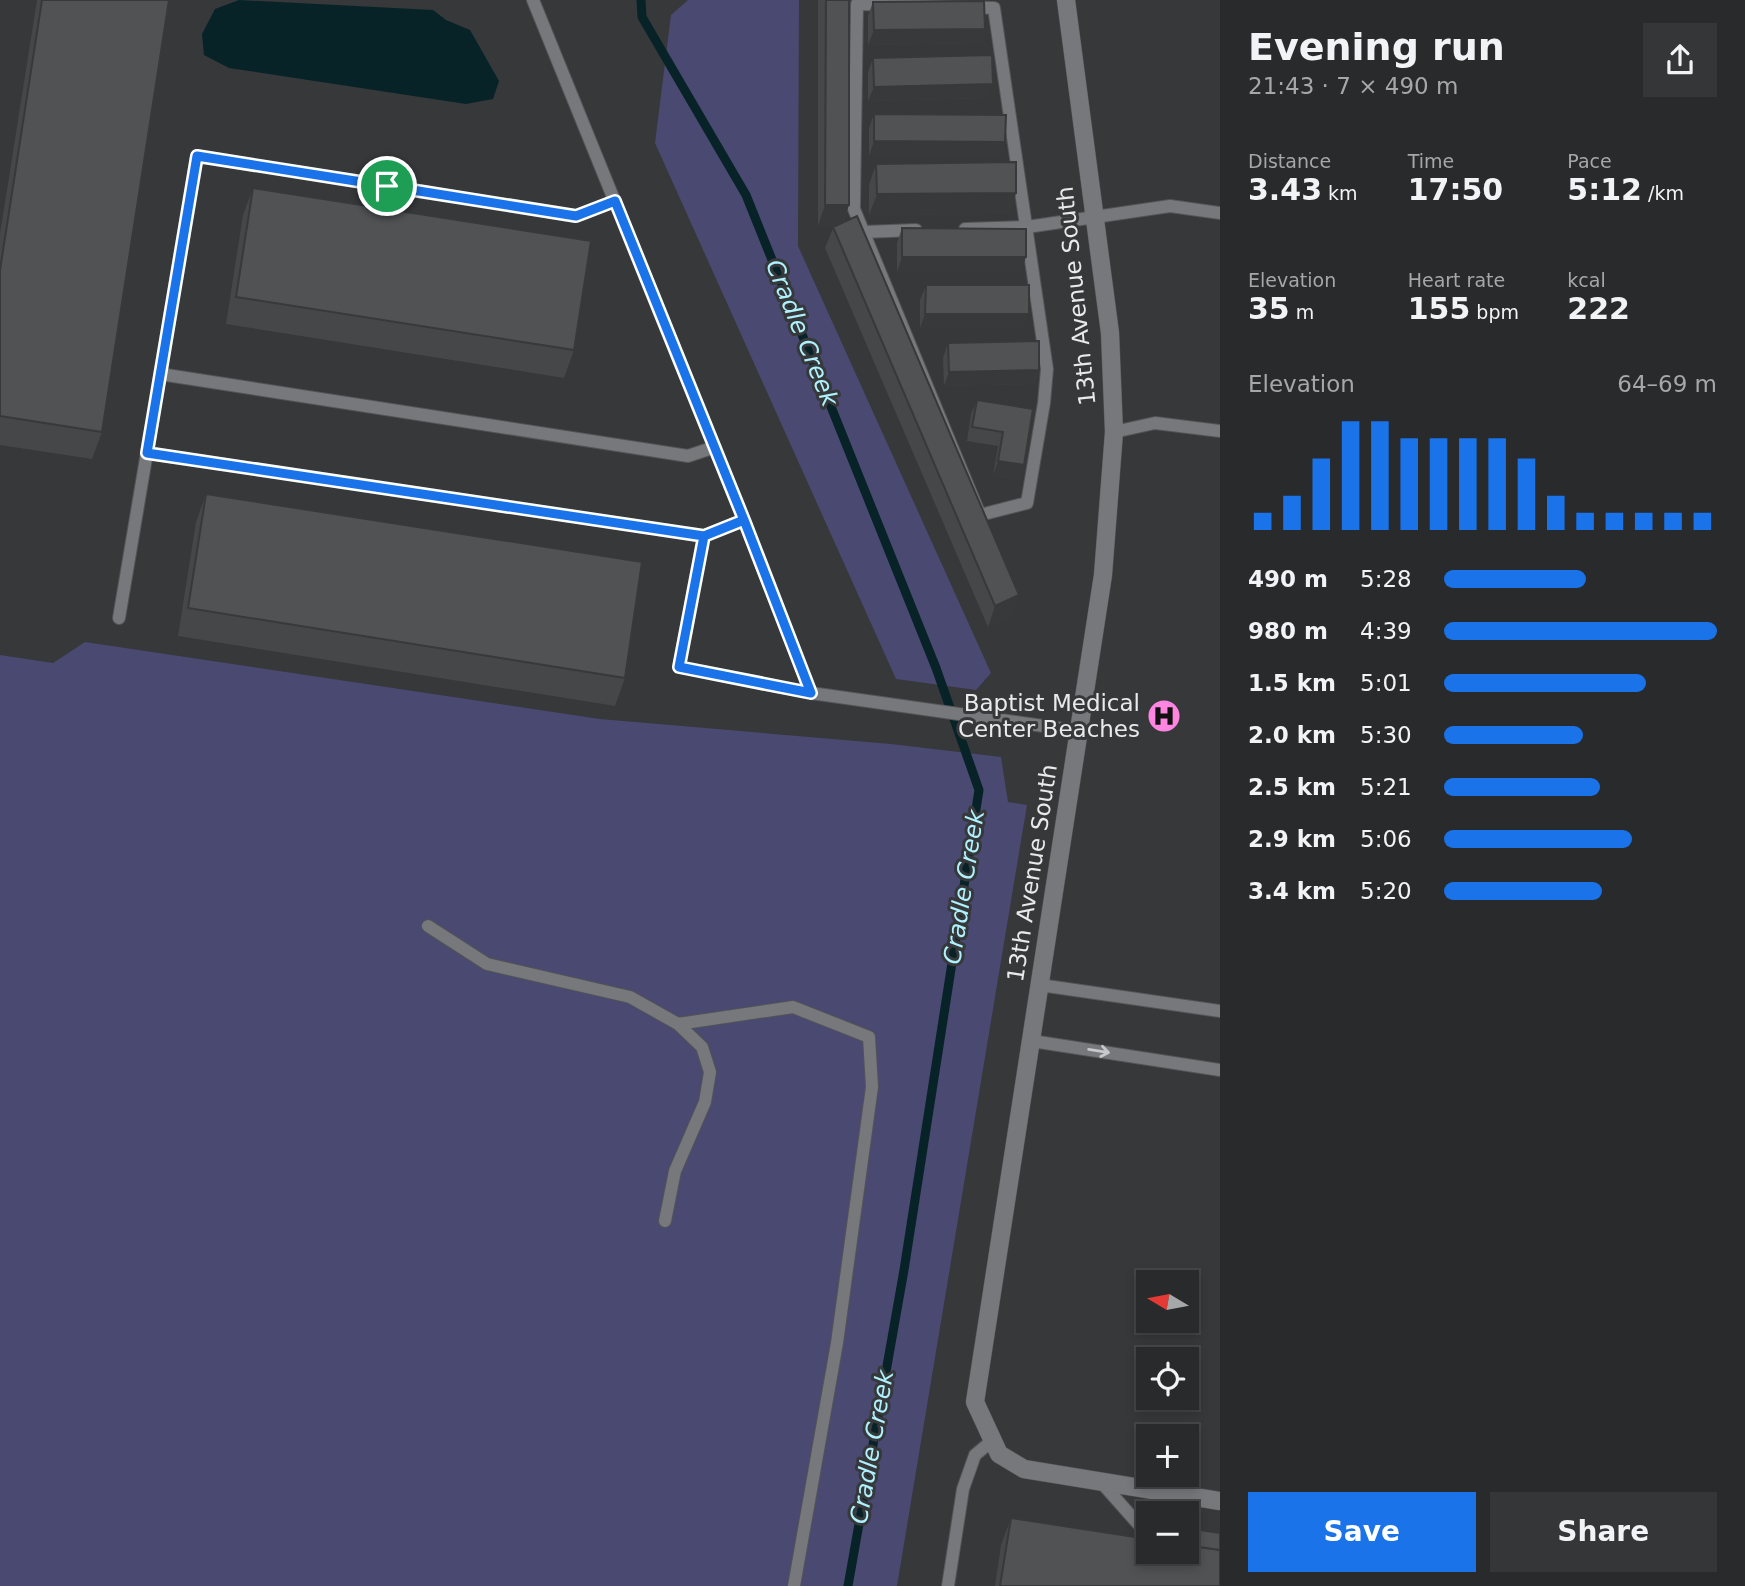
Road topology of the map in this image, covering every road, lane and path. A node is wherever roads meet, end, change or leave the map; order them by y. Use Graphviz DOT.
graph roads {
  1 [pos="533,0"];
  2 [pos="1066,0"];
  3 [pos="615,201"];
  4 [pos="1220,212"];
  5 [pos="1094,216"];
  6 [pos="1027,227"];
  7 [pos="957,229"];
  8 [pos="930,230"];
  9 [pos="863,232"];
  10 [pos="160,374"];
  11 [pos="1220,431"];
  12 [pos="1114,432"];
  13 [pos="715,447"];
  14 [pos="147,453"];
  15 [pos="744,520"];
  16 [pos="704,536"];
  17 [pos="119,618"];
  18 [pos="811,693"];
  19 [pos="1079,731"];
  20 [pos="428,926"];
  21 [pos="1040,985"];
  22 [pos="1220,1011"];
  23 [pos="678,1024"];
  24 [pos="1032,1041"];
  25 [pos="1220,1070"];
  26 [pos="665,1221"];
  27 [pos="996,1447"];
  28 [pos="1101,1482"];
  29 [pos="1220,1501"];
  30 [pos="1136,1521"];
  31 [pos="794,1586"];
  32 [pos="948,1586"];
  1 -- 3 [label="lane"];
  2 -- 5 [label="street, 13th Avenue South"];
  3 -- 10 [label="lane"];
  3 -- 13 [label="lane"];
  4 -- 5 [label="lane"];
  5 -- 6 [label="lane"];
  5 -- 12 [label="street, 13th Avenue South"];
  6 -- 7 [label="lane"];
  6 -- 9 [label="lane"];
  6 -- 9 [label="lane"];
  8 -- 9 [label="lane"];
  10 -- 13 [label="lane"];
  10 -- 14 [label="lane"];
  11 -- 12 [label="lane"];
  12 -- 19 [label="street, 13th Avenue South"];
  13 -- 15 [label="lane"];
  14 -- 16 [label="lane"];
  14 -- 17 [label="lane"];
  15 -- 16 [label="lane"];
  15 -- 18 [label="lane"];
  16 -- 18 [label="lane"];
  18 -- 19 [label="lane"];
  19 -- 21 [label="street, 13th Avenue South"];
  20 -- 23 [label="lane"];
  21 -- 22 [label="lane"];
  21 -- 24 [label="street, 13th Avenue South"];
  23 -- 26 [label="lane"];
  23 -- 31 [label="lane"];
  24 -- 25 [label="lane, one-way"];
  24 -- 27 [label="street, 13th Avenue South"];
  27 -- 28 [label="street"];
  27 -- 32 [label="lane"];
  28 -- 29 [label="street"];
  28 -- 30 [label="lane"];
}
